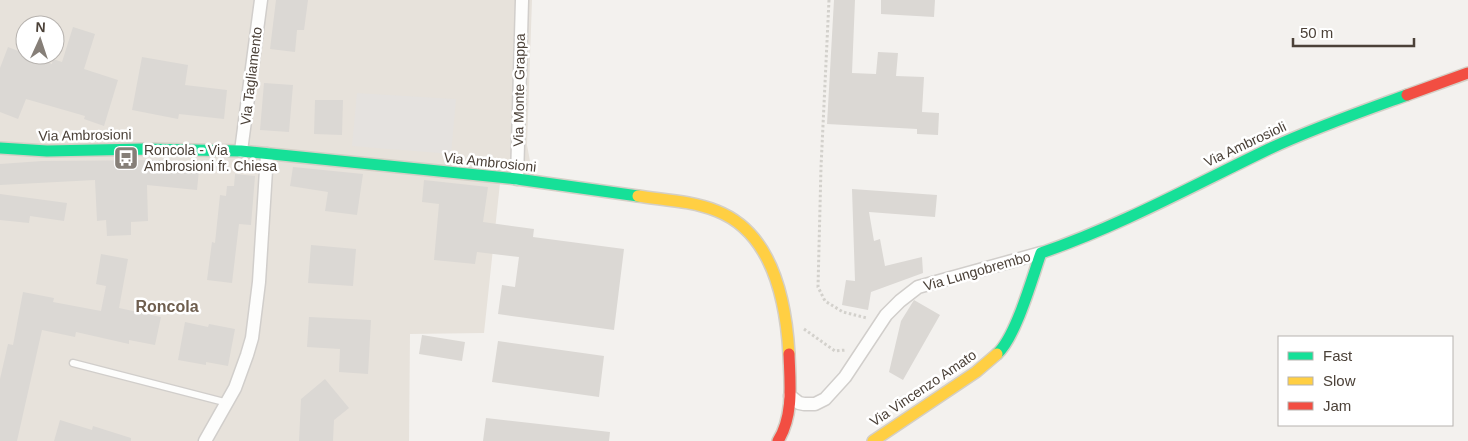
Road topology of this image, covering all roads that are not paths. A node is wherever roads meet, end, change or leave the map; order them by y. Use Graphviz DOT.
graph roads {
  1 [pos="261,0"];
  2 [pos="522,0"];
  3 [pos="1468,73"];
  4 [pos="0,148"];
  5 [pos="242,151"];
  6 [pos="267,154"];
  7 [pos="517,179"];
  8 [pos="1041,253"];
  9 [pos="73,363"];
  10 [pos="790,396"];
  11 [pos="228,403"];
  12 [pos="205,441"];
  13 [pos="778,441"];
  14 [pos="873,441"];
  1 -- 5 [label="street, Via Tagliamento"];
  2 -- 7 [label="street, Via Monte Grappa"];
  3 -- 8 [label="street, Via Ambrosioli"];
  4 -- 5 [label="street, Via Ambrosioni"];
  5 -- 6 [label="street, Via Ambrosioni"];
  6 -- 7 [label="street, Via Ambrosioni"];
  6 -- 11 [label="street"];
  7 -- 10 [label="street, Via Ambrosioni"];
  8 -- 10 [label="street, Via Lungobrembo"];
  8 -- 14 [label="street, Via Vincenzo Amato"];
  9 -- 11 [label="lane"];
  10 -- 13 [label="street, Via Ambrosioni"];
  11 -- 12 [label="street"];
}
